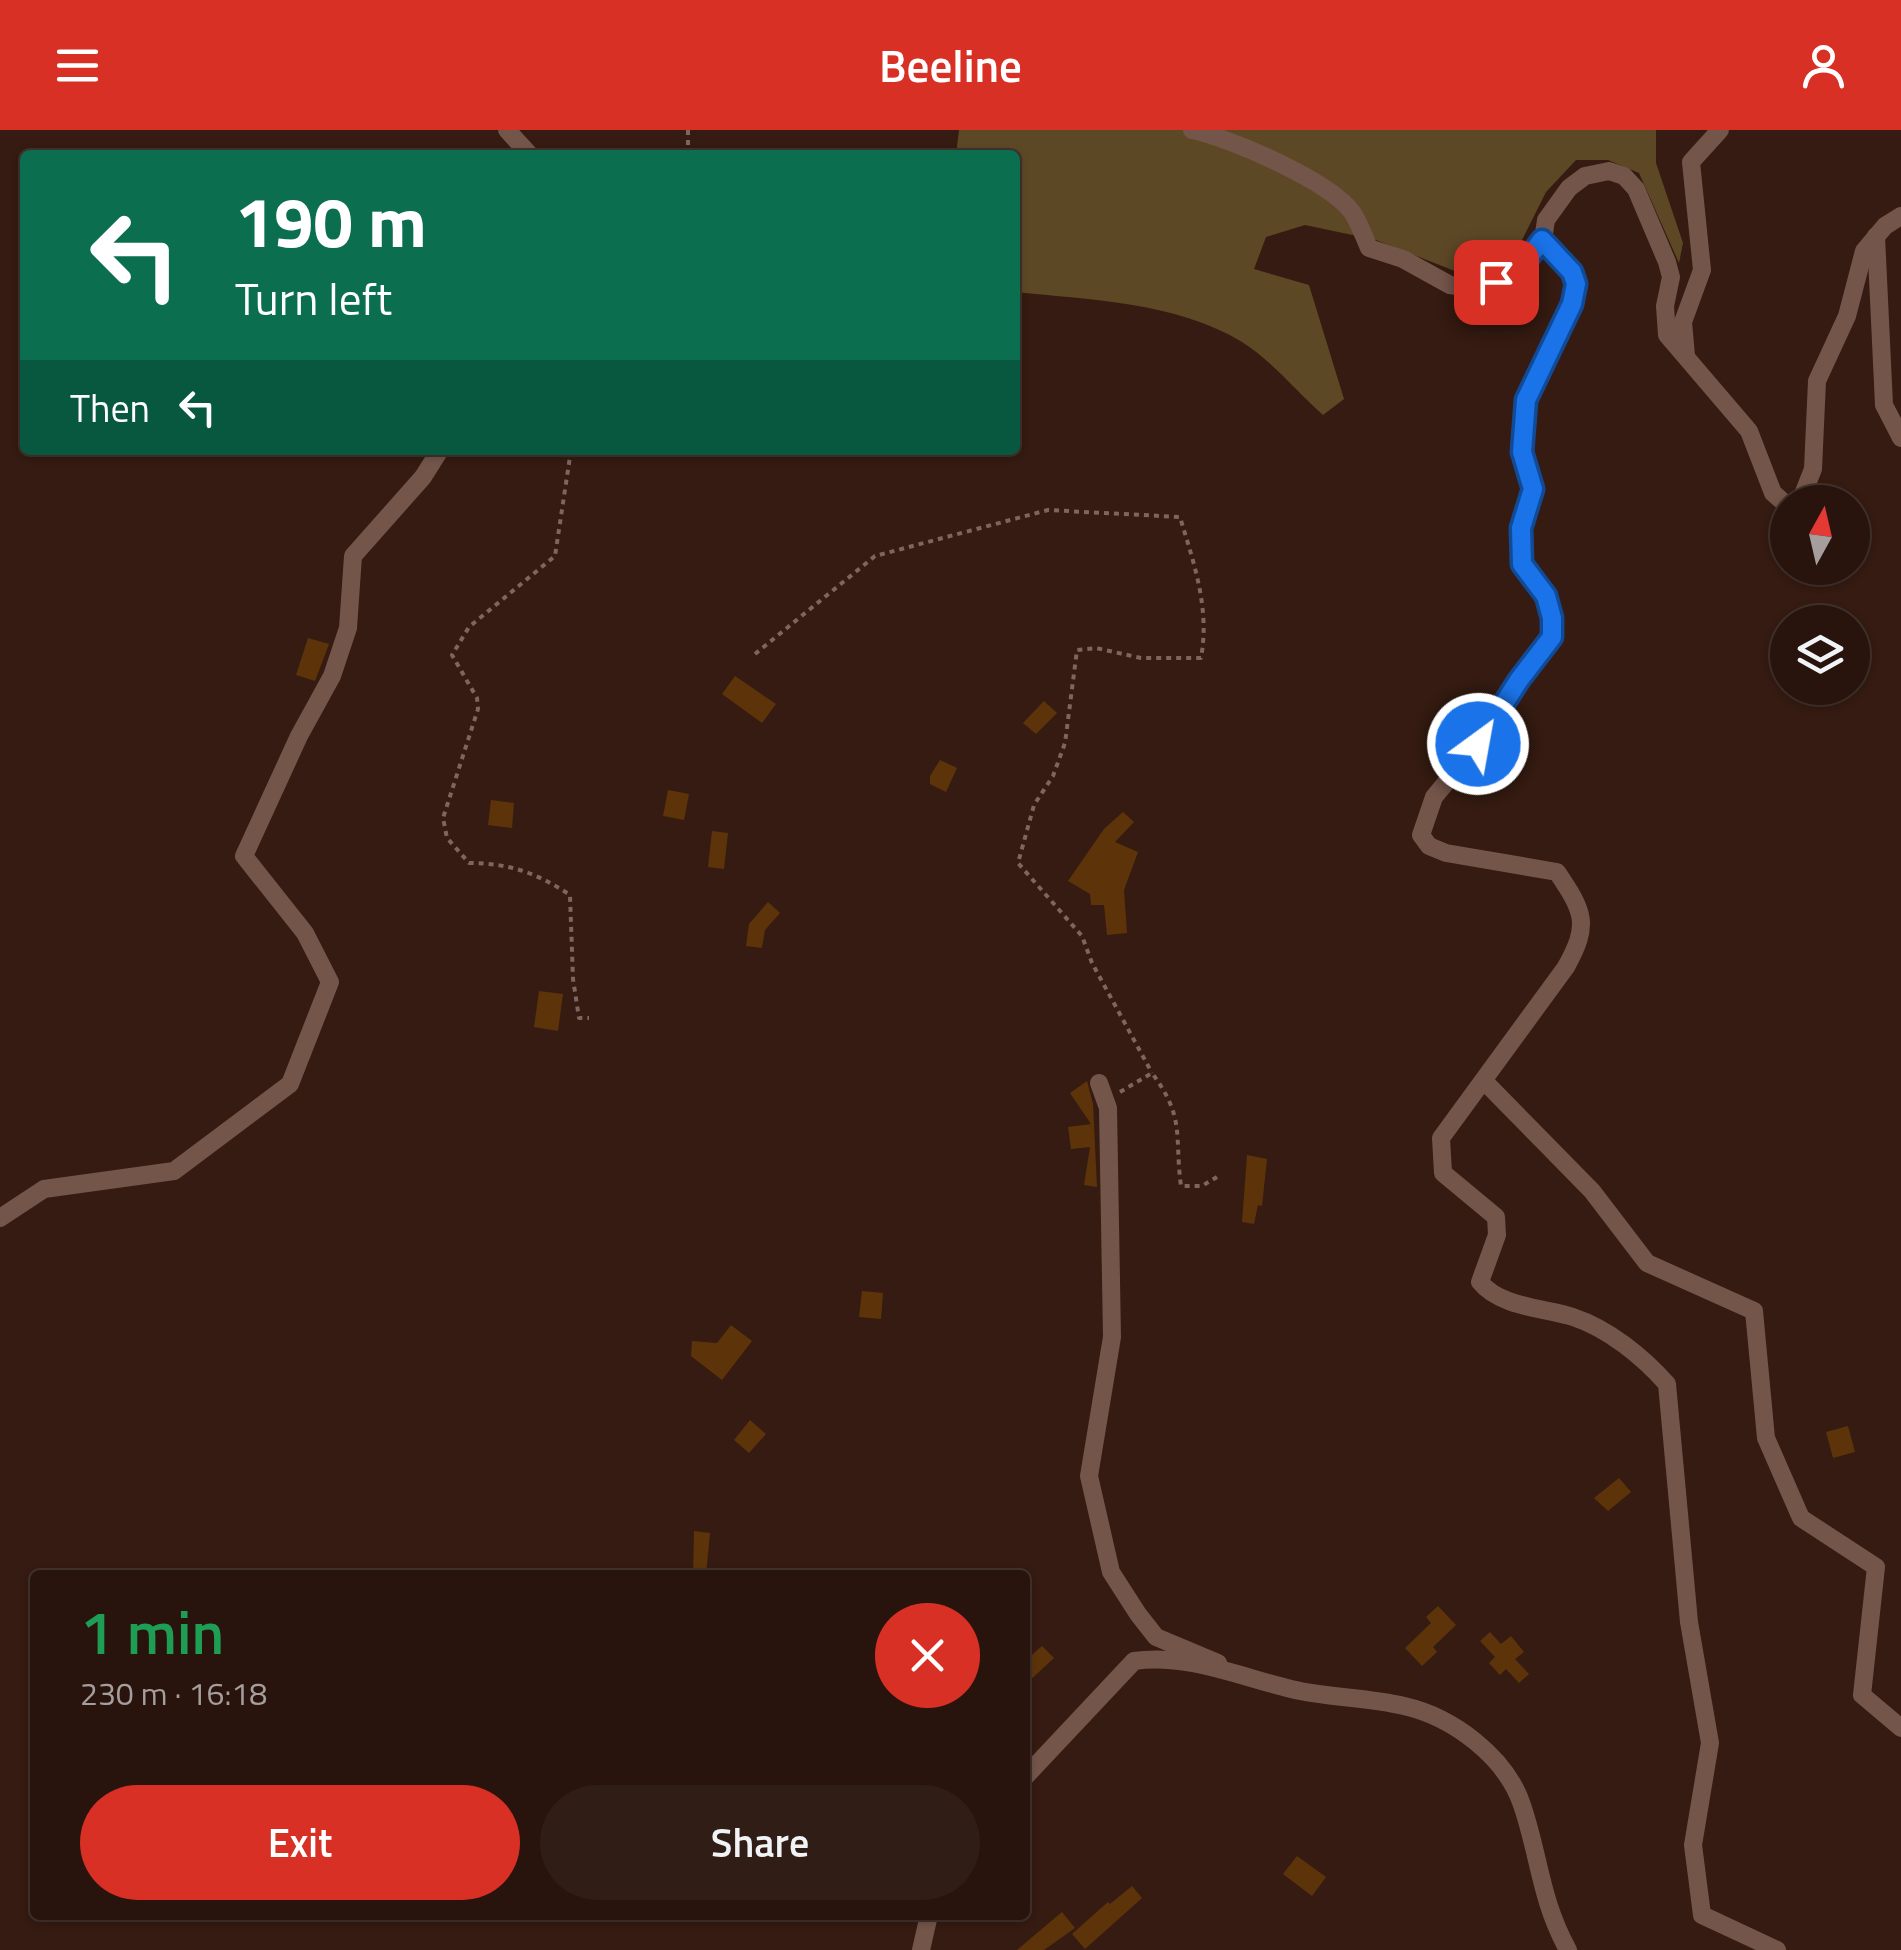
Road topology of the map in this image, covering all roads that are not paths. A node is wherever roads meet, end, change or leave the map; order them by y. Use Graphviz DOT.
graph roads {
  1 [pos="507,130"];
  2 [pos="1192,130"];
  3 [pos="1720,130"];
  4 [pos="525,150"];
  5 [pos="1901,216"];
  6 [pos="1876,236"];
  7 [pos="1542,240"];
  8 [pos="1686,356"];
  9 [pos="1901,438"];
  10 [pos="437,455"];
  11 [pos="1770,485"];
  12 [pos="1807,485"];
  13 [pos="1485,1082"];
  14 [pos="1103,1092"];
  15 [pos="0,1218"];
  16 [pos="1246,1676"];
  17 [pos="1901,1728"];
  18 [pos="1030,1772"];
  19 [pos="928,1920"];
  20 [pos="920,1950"];
  21 [pos="1568,1950"];
  22 [pos="1777,1950"];
  1 -- 4 [label="street"];
  2 -- 7 [label="street"];
  3 -- 8 [label="street"];
  5 -- 6 [label="street"];
  6 -- 9 [label="street"];
  6 -- 12 [label="street"];
  7 -- 8 [label="street"];
  7 -- 13 [label="street"];
  8 -- 11 [label="street"];
  10 -- 15 [label="street"];
  13 -- 17 [label="street"];
  13 -- 22 [label="street"];
  14 -- 16 [label="street"];
  16 -- 18 [label="street"];
  16 -- 21 [label="street"];
  19 -- 20 [label="street"];
}
